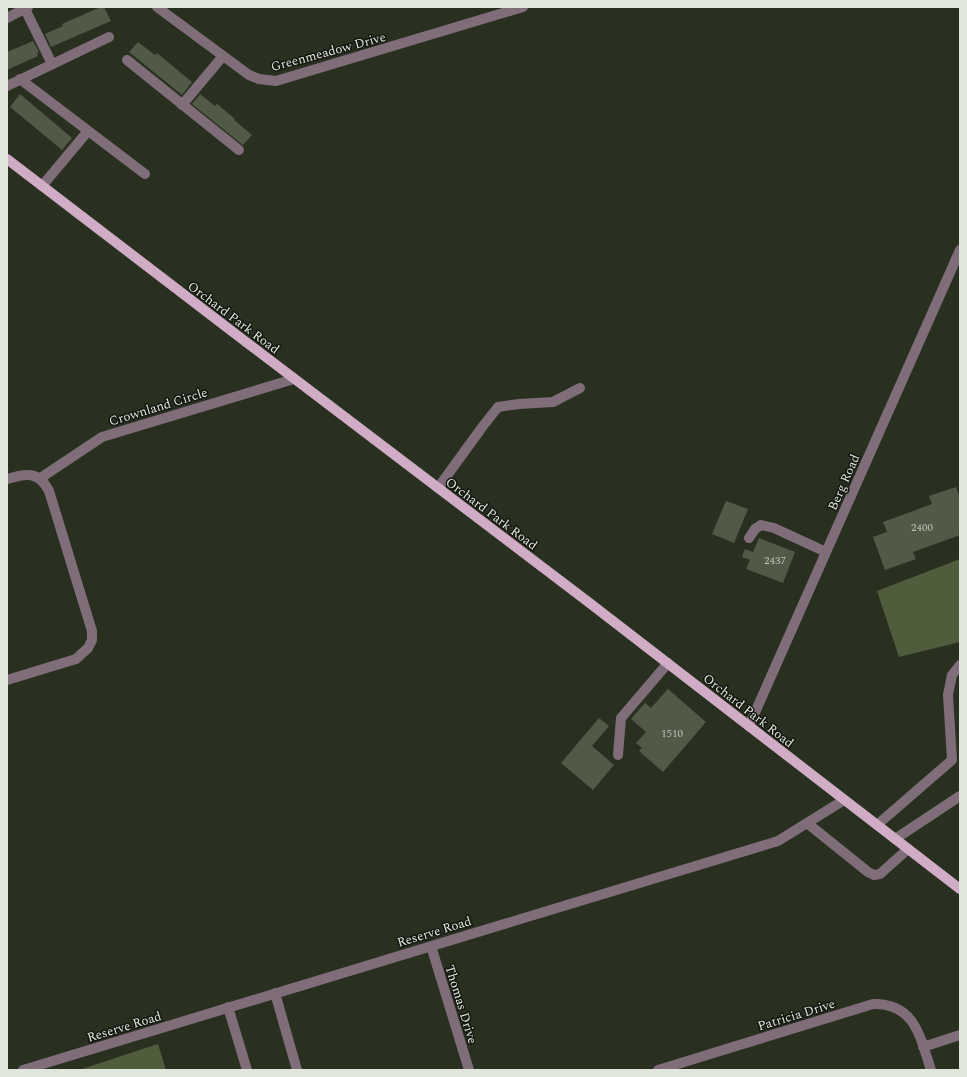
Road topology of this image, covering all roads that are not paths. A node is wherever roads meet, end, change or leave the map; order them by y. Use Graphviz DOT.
graph roads {
  1 [pos="157,7"];
  2 [pos="523,7"];
  3 [pos="27,8"];
  4 [pos="7,18"];
  5 [pos="109,37"];
  6 [pos="223,56"];
  7 [pos="127,60"];
  8 [pos="52,64"];
  9 [pos="20,80"];
  10 [pos="7,86"];
  11 [pos="182,104"];
  12 [pos="88,131"];
  13 [pos="239,150"];
  14 [pos="7,159"];
  15 [pos="145,174"];
  16 [pos="42,186"];
  17 [pos="960,250"];
  18 [pos="294,379"];
  19 [pos="580,388"];
  20 [pos="7,479"];
  21 [pos="39,479"];
  22 [pos="438,488"];
  23 [pos="749,538"];
  24 [pos="826,552"];
  25 [pos="668,663"];
  26 [pos="960,665"];
  27 [pos="7,680"];
  28 [pos="750,726"];
  29 [pos="618,755"];
  30 [pos="960,796"];
  31 [pos="844,800"];
  32 [pos="807,823"];
  33 [pos="877,825"];
  34 [pos="894,839"];
  35 [pos="908,849"];
  36 [pos="960,889"];
  37 [pos="430,946"];
  38 [pos="275,993"];
  39 [pos="228,1007"];
  40 [pos="960,1035"];
  41 [pos="923,1047"];
  42 [pos="23,1070"];
  43 [pos="247,1070"];
  44 [pos="297,1070"];
  45 [pos="469,1070"];
  46 [pos="658,1070"];
  47 [pos="931,1070"];
  1 -- 6 [label="street, Greenmeadow Drive"];
  2 -- 6 [label="street, Greenmeadow Drive"];
  3 -- 4 [label="street"];
  3 -- 8 [label="street"];
  5 -- 8 [label="street"];
  6 -- 11 [label="street"];
  7 -- 11 [label="street"];
  8 -- 9 [label="street"];
  9 -- 10 [label="street"];
  9 -- 12 [label="street"];
  11 -- 13 [label="street"];
  12 -- 15 [label="street"];
  12 -- 16 [label="street"];
  14 -- 16 [label="main road, Orchard Park Road"];
  16 -- 18 [label="main road, Orchard Park Road"];
  17 -- 24 [label="street, Berg Road"];
  18 -- 21 [label="street, Crownland Circle"];
  18 -- 22 [label="main road, Orchard Park Road"];
  19 -- 22 [label="street"];
  20 -- 21 [label="street"];
  21 -- 27 [label="street"];
  22 -- 25 [label="main road, Orchard Park Road"];
  23 -- 24 [label="street"];
  24 -- 28 [label="street, Berg Road"];
  25 -- 28 [label="main road, Orchard Park Road"];
  25 -- 29 [label="street"];
  26 -- 33 [label="street"];
  28 -- 31 [label="main road, Orchard Park Road"];
  30 -- 34 [label="street"];
  31 -- 32 [label="street, Reserve Road"];
  31 -- 33 [label="main road, Orchard Park Road"];
  32 -- 35 [label="street"];
  32 -- 37 [label="street, Reserve Road"];
  33 -- 34 [label="main road, Orchard Park Road"];
  34 -- 35 [label="main road, Orchard Park Road"];
  35 -- 36 [label="main road, Orchard Park Road"];
  37 -- 38 [label="street, Reserve Road"];
  37 -- 45 [label="street, Thomas Drive"];
  38 -- 39 [label="street, Reserve Road"];
  38 -- 44 [label="street"];
  39 -- 42 [label="street, Reserve Road"];
  39 -- 43 [label="street"];
  40 -- 41 [label="street"];
  41 -- 46 [label="street, Patricia Drive"];
  41 -- 47 [label="street, Patricia Drive"];
}
